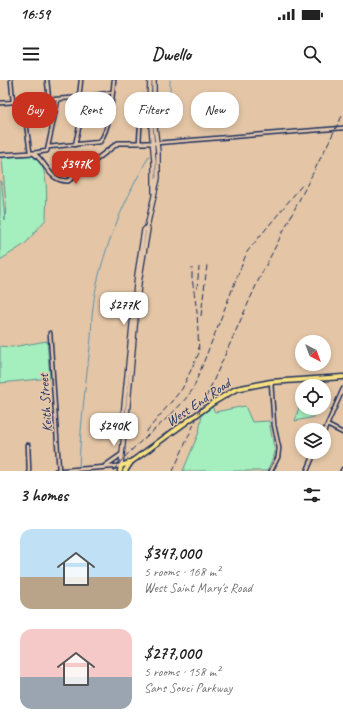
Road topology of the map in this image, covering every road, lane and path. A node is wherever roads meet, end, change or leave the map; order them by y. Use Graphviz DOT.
graph roads {
  1 [pos="11,80"];
  2 [pos="48,80"];
  3 [pos="81,80"];
  4 [pos="114,80"];
  5 [pos="150,80"];
  6 [pos="154,80"];
  7 [pos="12,92"];
  8 [pos="49,92"];
  9 [pos="80,92"];
  10 [pos="113,92"];
  11 [pos="65,99"];
  12 [pos="58,100"];
  13 [pos="0,102"];
  14 [pos="12,102"];
  15 [pos="27,128"];
  16 [pos="79,128"];
  17 [pos="105,128"];
  18 [pos="140,128"];
  19 [pos="343,128"];
  20 [pos="140,143"];
  21 [pos="157,143"];
  22 [pos="152,144"];
  23 [pos="75,145"];
  24 [pos="48,147"];
  25 [pos="32,153"];
  26 [pos="0,155"];
  27 [pos="154,192"];
  28 [pos="50,333"];
  29 [pos="343,377"];
  30 [pos="271,382"];
  31 [pos="343,389"];
  32 [pos="338,400"];
  33 [pos="343,402"];
  34 [pos="328,423"];
  35 [pos="331,427"];
  36 [pos="343,433"];
  37 [pos="28,445"];
  38 [pos="122,454"];
  39 [pos="312,459"];
  40 [pos="131,462"];
  41 [pos="121,466"];
  42 [pos="104,467"];
  43 [pos="29,471"];
  44 [pos="56,471"];
  45 [pos="59,471"];
  46 [pos="120,471"];
  47 [pos="125,471"];
  48 [pos="272,471"];
  49 [pos="307,471"];
  1 -- 7 [label="street"];
  2 -- 8 [label="street"];
  3 -- 9 [label="street"];
  4 -- 10 [label="street"];
  5 -- 22 [label="main road"];
  6 -- 21 [label="main road"];
  11 -- 12 [label="street"];
  12 -- 24 [label="street"];
  13 -- 14 [label="street"];
  15 -- 25 [label="street"];
  16 -- 23 [label="street"];
  17 -- 23 [label="street"];
  18 -- 20 [label="street"];
  19 -- 21 [label="street"];
  20 -- 22 [label="street"];
  20 -- 25 [label="street"];
  21 -- 22 [label="street"];
  21 -- 27 [label="main road"];
  22 -- 27 [label="main road"];
  23 -- 24 [label="street"];
  24 -- 25 [label="street"];
  25 -- 26 [label="street"];
  27 -- 38 [label="main road"];
  28 -- 45 [label="street, Keith Street"];
  29 -- 30 [label="main road, West End Road"];
  30 -- 40 [label="main road, West End Road"];
  30 -- 48 [label="street"];
  31 -- 32 [label="street"];
  32 -- 33 [label="street"];
  32 -- 34 [label="street"];
  35 -- 36 [label="street"];
  37 -- 43 [label="street"];
  38 -- 41 [label="main road"];
  38 -- 42 [label="street"];
  39 -- 49 [label="street"];
  40 -- 41 [label="main road, West End Road"];
  40 -- 47 [label="main road"];
  41 -- 42 [label="street"];
  41 -- 46 [label="main road"];
  42 -- 45 [label="street"];
  44 -- 45 [label="street"];
}
